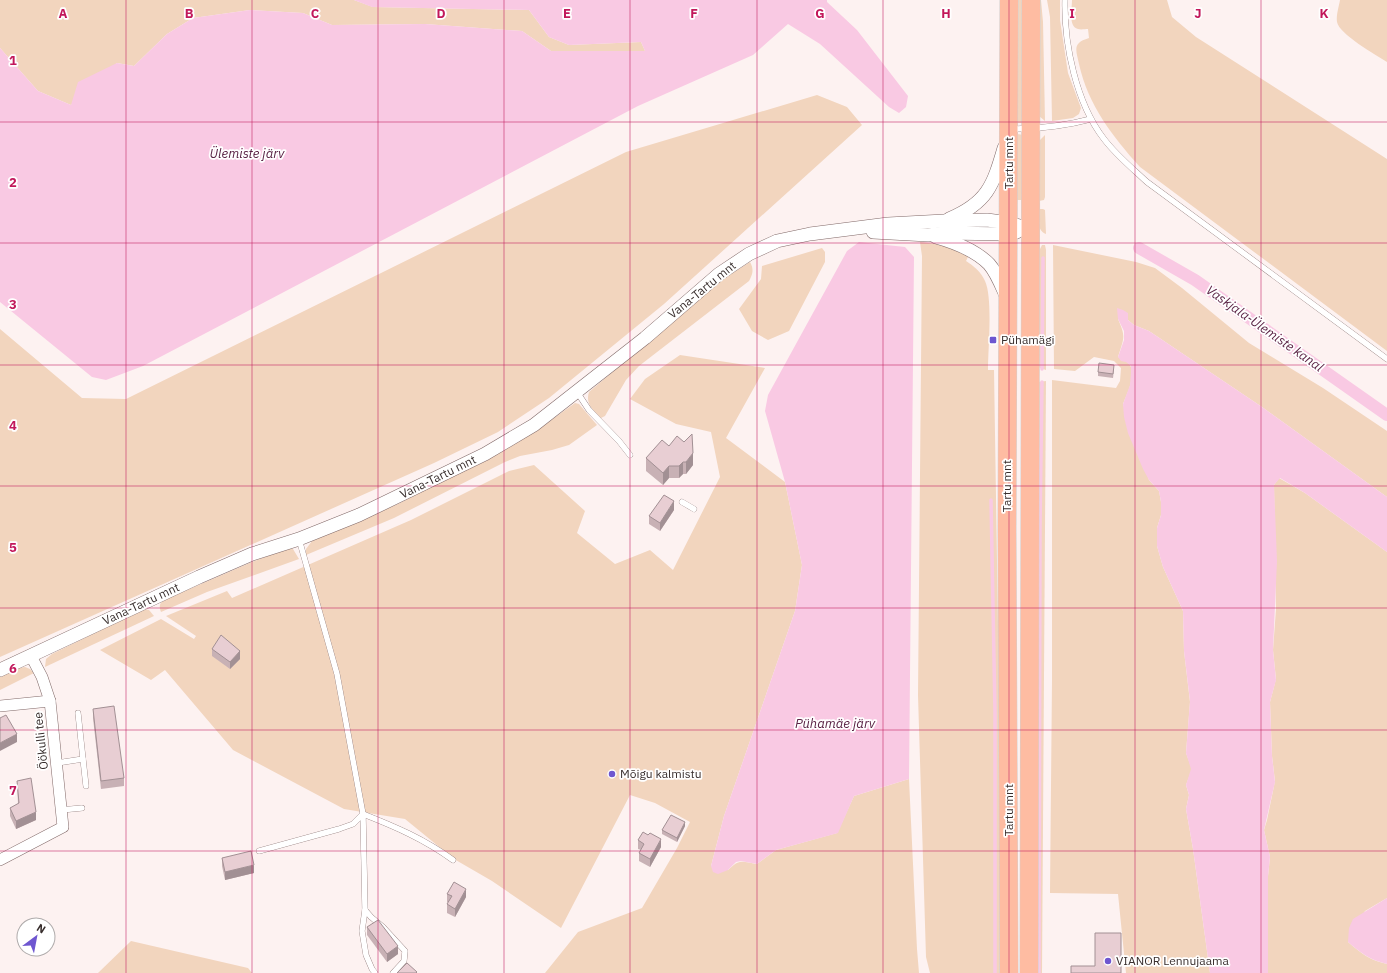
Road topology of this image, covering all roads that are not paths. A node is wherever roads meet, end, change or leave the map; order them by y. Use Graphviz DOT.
graph roads {
  1 [pos="1009,0"];
  2 [pos="1031,0"];
  3 [pos="1065,0"];
  4 [pos="1091,119"];
  5 [pos="1009,129"];
  6 [pos="1031,129"];
  7 [pos="944,221"];
  8 [pos="1009,228"];
  9 [pos="1030,229"];
  10 [pos="841,230"];
  11 [pos="928,235"];
  12 [pos="1008,300"];
  13 [pos="1387,359"];
  14 [pos="577,392"];
  15 [pos="630,455"];
  16 [pos="682,502"];
  17 [pos="694,509"];
  18 [pos="299,539"];
  19 [pos="31,656"];
  20 [pos="0,670"];
  21 [pos="50,700"];
  22 [pos="0,706"];
  23 [pos="78,714"];
  24 [pos="83,759"];
  25 [pos="57,763"];
  26 [pos="86,786"];
  27 [pos="82,808"];
  28 [pos="61,810"];
  29 [pos="363,814"];
  30 [pos="259,851"];
  31 [pos="0,860"];
  32 [pos="453,860"];
  33 [pos="365,910"];
  34 [pos="375,973"];
  35 [pos="393,973"];
  36 [pos="1009,973"];
  37 [pos="1029,973"];
  1 -- 5 [label="highway, Tartu mnt"];
  2 -- 6 [label="highway, Tartu mnt"];
  3 -- 4 [label="lane"];
  4 -- 6 [label="lane"];
  4 -- 13 [label="lane"];
  5 -- 6 [label="lane"];
  5 -- 7 [label="street"];
  5 -- 8 [label="highway, Tartu mnt"];
  6 -- 9 [label="highway, Tartu mnt"];
  7 -- 8 [label="street, Vana-Tartu mnt"];
  7 -- 10 [label="street, Vana-Tartu mnt"];
  8 -- 9 [label="street"];
  8 -- 11 [label="street, Vana-Tartu mnt"];
  8 -- 12 [label="highway, Tartu mnt"];
  9 -- 37 [label="highway, Tartu mnt"];
  10 -- 11 [label="street, Vana-Tartu mnt"];
  10 -- 14 [label="street, Vana-Tartu mnt"];
  11 -- 12 [label="street"];
  12 -- 36 [label="highway, Tartu mnt"];
  14 -- 15 [label="lane"];
  14 -- 18 [label="street, Vana-Tartu mnt"];
  16 -- 17 [label="lane"];
  18 -- 19 [label="street, Vana-Tartu mnt"];
  18 -- 29 [label="lane"];
  19 -- 20 [label="street, Vana-Tartu mnt"];
  19 -- 21 [label="street, Öökulli tee"];
  21 -- 22 [label="street"];
  21 -- 25 [label="street, Öökulli tee"];
  23 -- 24 [label="lane"];
  24 -- 25 [label="lane"];
  24 -- 26 [label="lane"];
  25 -- 28 [label="street, Öökulli tee"];
  27 -- 28 [label="lane"];
  28 -- 31 [label="street, Öökulli tee"];
  29 -- 30 [label="lane"];
  29 -- 32 [label="lane"];
  29 -- 33 [label="lane"];
  33 -- 34 [label="lane"];
  33 -- 35 [label="lane"];
}
